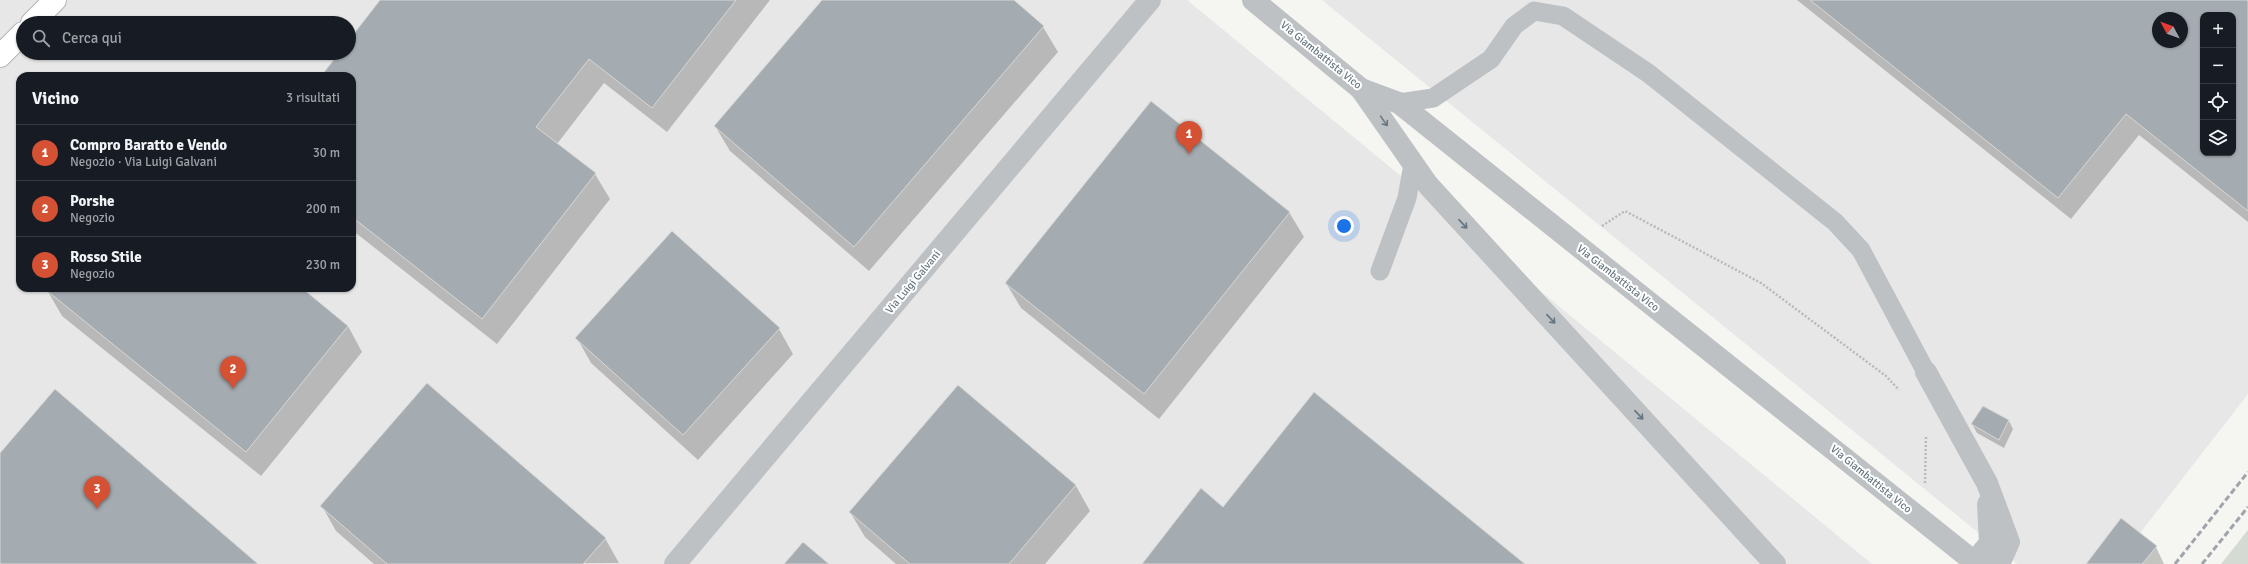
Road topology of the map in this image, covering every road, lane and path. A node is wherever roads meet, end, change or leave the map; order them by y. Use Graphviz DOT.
graph roads {
  1 [pos="55,0"];
  2 [pos="1150,0"];
  3 [pos="1253,0"];
  4 [pos="39,16"];
  5 [pos="16,39"];
  6 [pos="0,56"];
  7 [pos="1361,89"];
  8 [pos="1399,103"];
  9 [pos="1413,164"];
  10 [pos="1600,227"];
  11 [pos="1380,271"];
  12 [pos="1926,372"];
  13 [pos="1901,392"];
  14 [pos="1926,432"];
  15 [pos="1987,483"];
  16 [pos="1925,489"];
  17 [pos="675,564"];
  18 [pos="1775,564"];
  19 [pos="1973,564"];
  20 [pos="1977,564"];
  21 [pos="1999,564"];
  1 -- 4 [label="main road"];
  2 -- 17 [label="street, Via Luigi Galvani"];
  3 -- 7 [label="street, Via Giambattista Vico"];
  5 -- 6 [label="main road"];
  7 -- 8 [label="street, Via Giambattista Vico"];
  7 -- 9 [label="street, one-way"];
  8 -- 12 [label="lane"];
  8 -- 20 [label="street, Via Giambattista Vico, bridge"];
  9 -- 11 [label="lane"];
  9 -- 18 [label="street, one-way"];
  10 -- 13 [label="path"];
  12 -- 15 [label="street"];
  14 -- 16 [label="path"];
  15 -- 19 [label="street"];
  15 -- 21 [label="street"];
}
